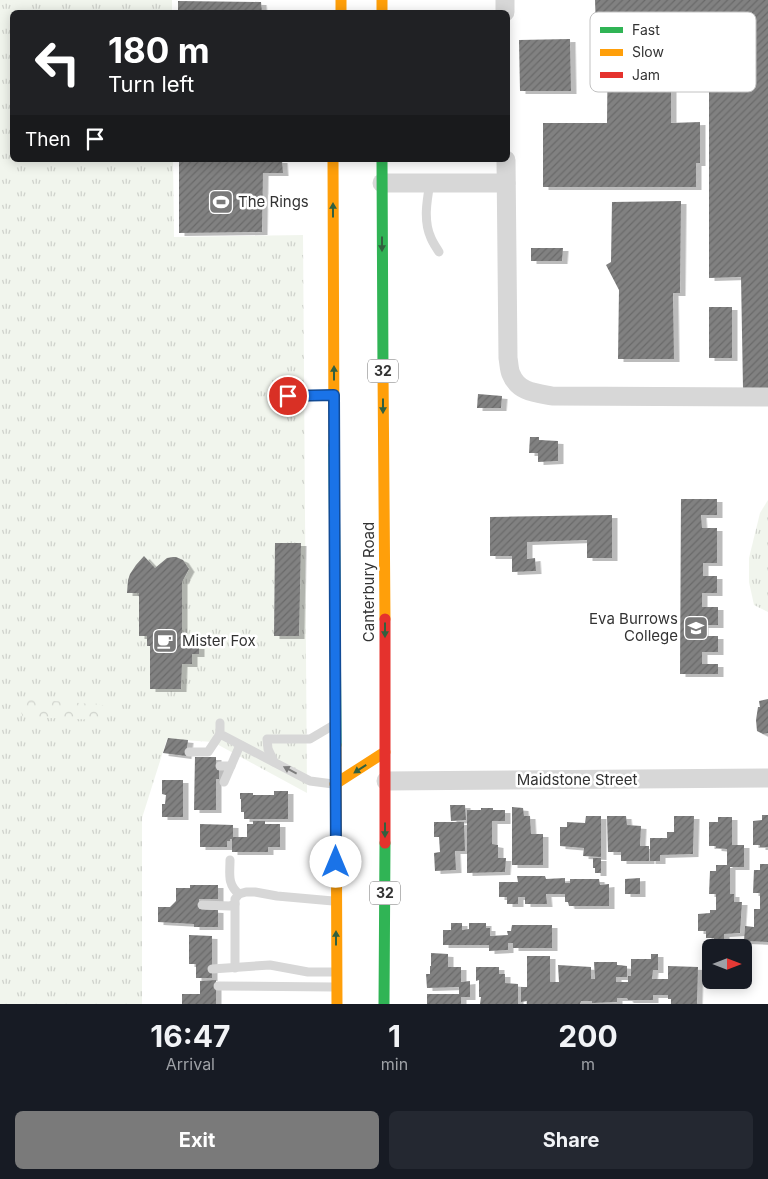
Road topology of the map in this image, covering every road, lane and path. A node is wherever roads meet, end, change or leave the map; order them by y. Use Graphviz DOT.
graph roads {
  1 [pos="333,162"];
  2 [pos="382,162"];
  3 [pos="506,162"];
  4 [pos="382,183"];
  5 [pos="430,183"];
  6 [pos="506,183"];
  7 [pos="439,252"];
  8 [pos="334,395"];
  9 [pos="273,396"];
  10 [pos="768,396"];
  11 [pos="220,723"];
  12 [pos="335,724"];
  13 [pos="220,734"];
  14 [pos="240,744"];
  15 [pos="189,752"];
  16 [pos="385,752"];
  17 [pos="274,762"];
  18 [pos="220,766"];
  19 [pos="231,766"];
  20 [pos="768,778"];
  21 [pos="386,781"];
  22 [pos="224,782"];
  23 [pos="335,784"];
  24 [pos="230,860"];
  25 [pos="239,894"];
  26 [pos="336,902"];
  27 [pos="235,904"];
  28 [pos="202,905"];
  29 [pos="235,968"];
  30 [pos="212,969"];
  31 [pos="337,972"];
  32 [pos="218,986"];
  33 [pos="337,987"];
  34 [pos="337,1004"];
  35 [pos="384,1004"];
  8 -- 1 [label="main road, one-way"];
  2 -- 4 [label="main road, Canterbury Road / 32"];
  3 -- 6 [label="street"];
  4 -- 5 [label="street"];
  4 -- 16 [label="main road, Canterbury Road / 32, one-way"];
  5 -- 6 [label="street"];
  5 -- 7 [label="lane"];
  6 -- 10 [label="street"];
  8 -- 9 [label="lane"];
  8 -- 12 [label="main road"];
  11 -- 13 [label="lane"];
  12 -- 17 [label="lane"];
  12 -- 23 [label="main road"];
  13 -- 14 [label="lane"];
  13 -- 15 [label="lane"];
  14 -- 17 [label="lane"];
  14 -- 19 [label="lane"];
  16 -- 21 [label="main road, Canterbury Road / 32"];
  16 -- 23 [label="main road, one-way"];
  23 -- 17 [label="lane, one-way"];
  18 -- 19 [label="lane"];
  19 -- 22 [label="lane"];
  20 -- 21 [label="street, Maidstone Street"];
  21 -- 35 [label="main road, Canterbury Road / 32, one-way"];
  23 -- 26 [label="main road"];
  24 -- 25 [label="lane"];
  25 -- 26 [label="lane"];
  25 -- 27 [label="lane"];
  31 -- 26 [label="main road, one-way"];
  27 -- 28 [label="lane"];
  27 -- 29 [label="lane"];
  29 -- 30 [label="lane"];
  29 -- 31 [label="lane"];
  31 -- 33 [label="main road"];
  32 -- 33 [label="lane"];
  33 -- 34 [label="main road"];
}
